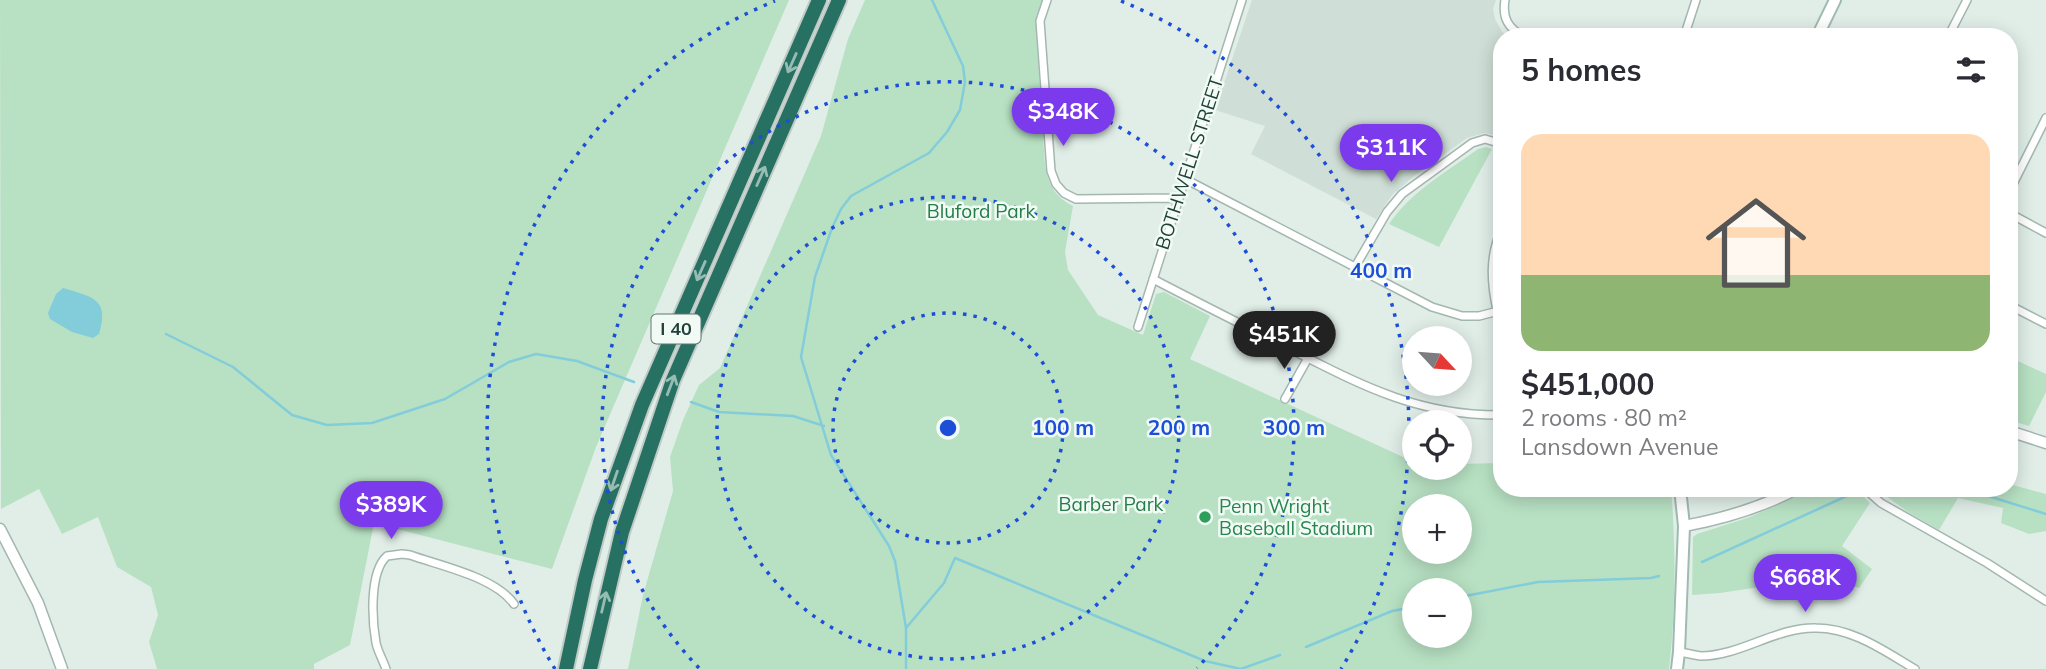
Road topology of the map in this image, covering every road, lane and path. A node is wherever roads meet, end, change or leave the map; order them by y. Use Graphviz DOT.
graph roads {
  1 [pos="819,0"];
  2 [pos="839,0"];
  3 [pos="1047,0"];
  4 [pos="1242,0"];
  5 [pos="1505,0"];
  6 [pos="1696,0"];
  7 [pos="1835,0"];
  8 [pos="1967,0"];
  9 [pos="1511,28"];
  10 [pos="1687,28"];
  11 [pos="1821,28"];
  12 [pos="1953,28"];
  13 [pos="1104,97"];
  14 [pos="1046,101"];
  15 [pos="2046,118"];
  16 [pos="1493,141"];
  17 [pos="2018,174"];
  18 [pos="1185,179"];
  19 [pos="1178,198"];
  20 [pos="2018,218"];
  21 [pos="2046,233"];
  22 [pos="1493,257"];
  23 [pos="1354,267"];
  24 [pos="1153,279"];
  25 [pos="1493,289"];
  26 [pos="2018,310"];
  27 [pos="1493,312"];
  28 [pos="2046,324"];
  29 [pos="1138,327"];
  30 [pos="1308,358"];
  31 [pos="1285,398"];
  32 [pos="1493,415"];
  33 [pos="2018,434"];
  34 [pos="2046,443"];
  35 [pos="1681,497"];
  36 [pos="1777,497"];
  37 [pos="1874,497"];
  38 [pos="1684,526"];
  39 [pos="0,529"];
  40 [pos="2046,601"];
  41 [pos="514,604"];
  42 [pos="1679,652"];
  43 [pos="61,669"];
  44 [pos="386,669"];
  45 [pos="566,669"];
  46 [pos="590,669"];
  47 [pos="1677,669"];
  48 [pos="1915,669"];
  1 -- 45 [label="highway, I 40, one-way"];
  46 -- 2 [label="highway, I 40, one-way"];
  3 -- 14 [label="street"];
  4 -- 18 [label="street, BOTHWELL STREET"];
  5 -- 9 [label="street"];
  6 -- 10 [label="street"];
  7 -- 11 [label="main road"];
  8 -- 12 [label="street"];
  13 -- 14 [label="street"];
  14 -- 19 [label="street"];
  15 -- 17 [label="street"];
  16 -- 23 [label="street"];
  18 -- 19 [label="street, BOTHWELL STREET"];
  18 -- 23 [label="street"];
  19 -- 24 [label="street, BOTHWELL STREET"];
  20 -- 21 [label="street"];
  22 -- 25 [label="street"];
  23 -- 27 [label="street"];
  24 -- 29 [label="street, BOTHWELL STREET"];
  24 -- 30 [label="street"];
  26 -- 28 [label="street"];
  30 -- 31 [label="street"];
  30 -- 32 [label="street"];
  33 -- 34 [label="street"];
  35 -- 38 [label="main road"];
  36 -- 38 [label="street"];
  37 -- 40 [label="street"];
  38 -- 42 [label="main road"];
  39 -- 43 [label="street"];
  41 -- 44 [label="street"];
  42 -- 47 [label="main road"];
  42 -- 48 [label="street"];
}
